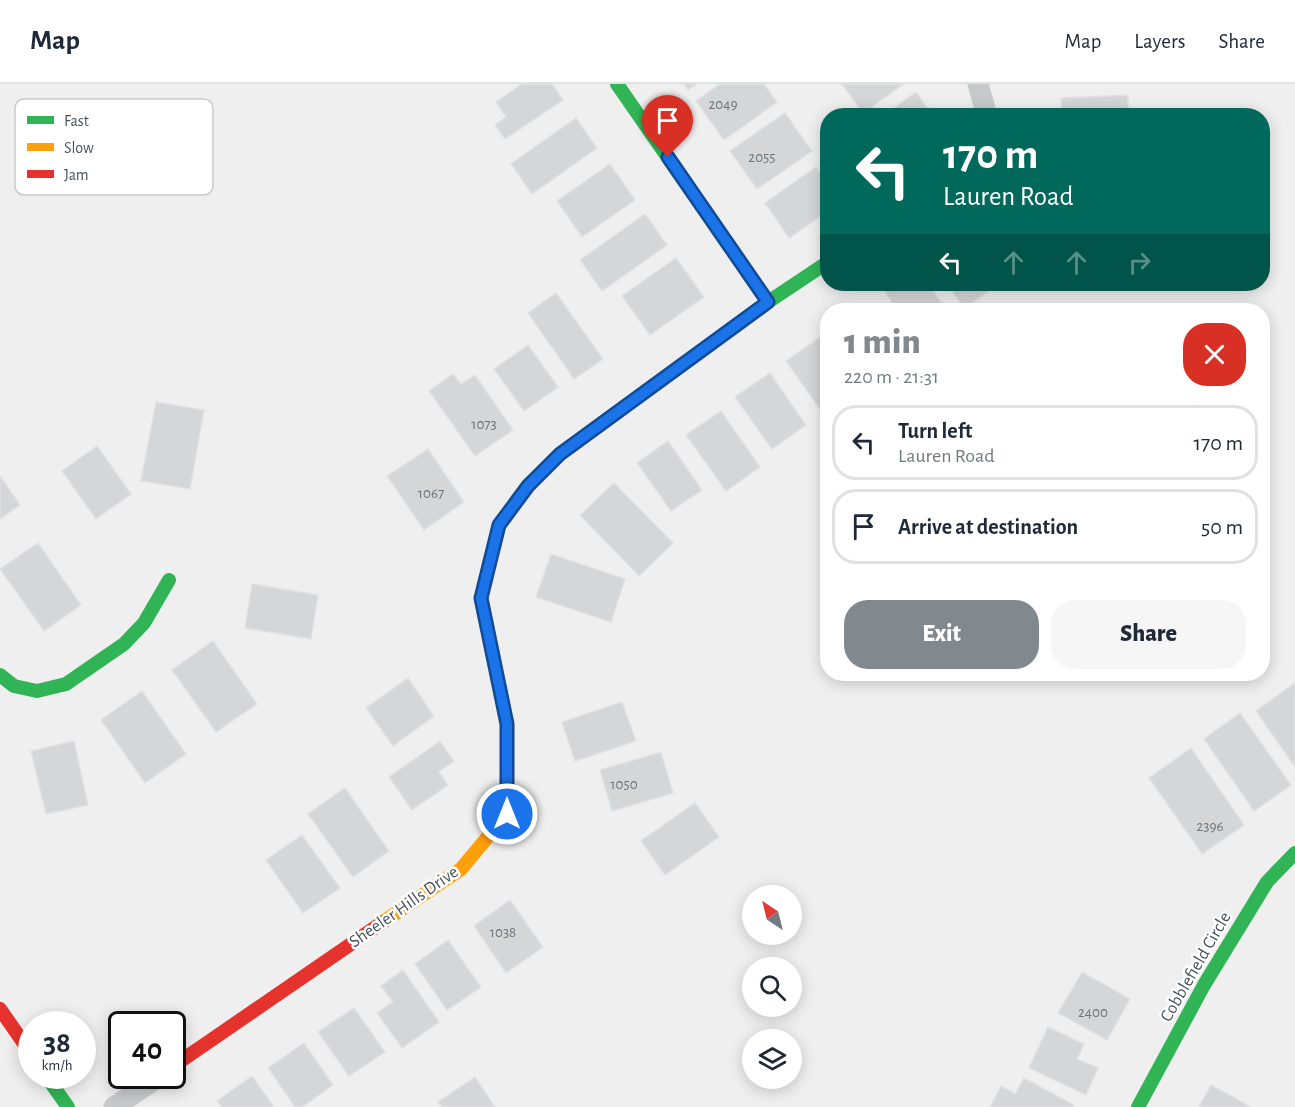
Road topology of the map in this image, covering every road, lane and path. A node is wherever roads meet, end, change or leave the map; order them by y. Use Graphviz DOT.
graph roads {
  1 [pos="617,84"];
  2 [pos="978,84"];
  3 [pos="985,108"];
  4 [pos="820,267"];
  5 [pos="768,302"];
  6 [pos="169,580"];
  7 [pos="0,675"];
  8 [pos="1295,853"];
  9 [pos="0,1010"];
  10 [pos="18,1035"];
  11 [pos="186,1057"];
  12 [pos="55,1089"];
  13 [pos="141,1089"];
  14 [pos="68,1107"];
  15 [pos="114,1107"];
  16 [pos="1138,1107"];
  1 -- 5 [label="street"];
  2 -- 3 [label="street"];
  4 -- 5 [label="street, Sheeler Hills Drive"];
  5 -- 11 [label="street, Sheeler Hills Drive"];
  6 -- 7 [label="street"];
  8 -- 16 [label="street, Cobblefield Circle"];
  9 -- 10 [label="street"];
  12 -- 14 [label="street"];
  13 -- 15 [label="street"];
}
